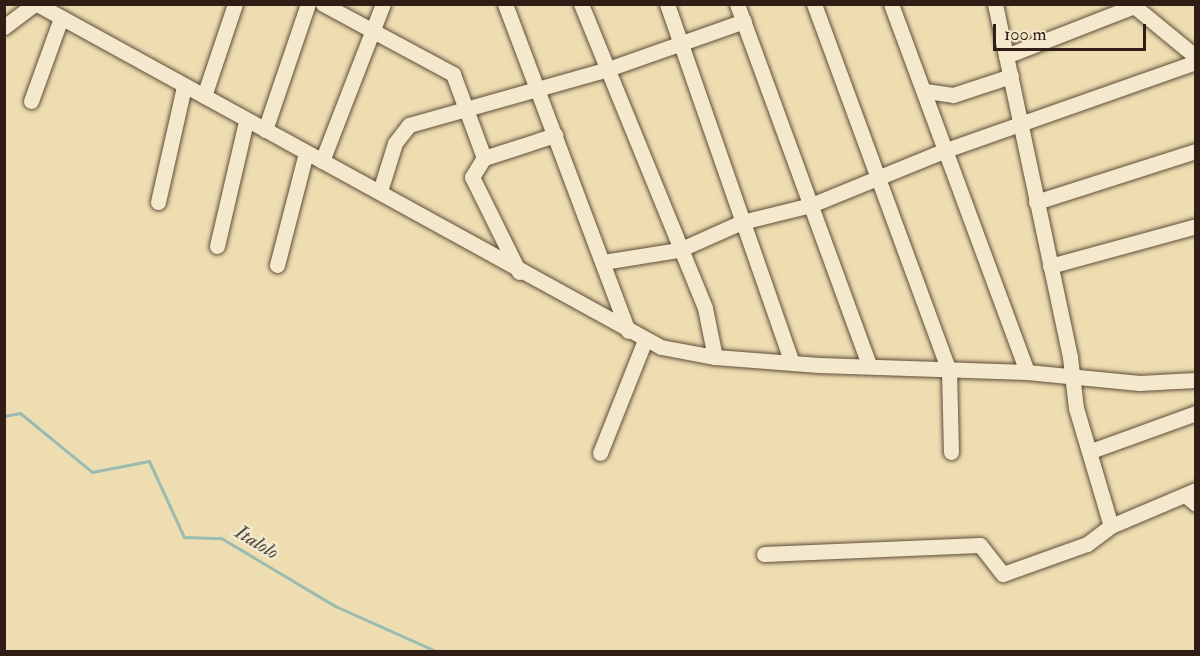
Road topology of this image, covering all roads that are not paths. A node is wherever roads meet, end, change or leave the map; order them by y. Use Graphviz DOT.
graph roads {
  1 [pos="36,4"];
  2 [pos="235,4"];
  3 [pos="308,4"];
  4 [pos="323,4"];
  5 [pos="382,4"];
  6 [pos="505,4"];
  7 [pos="581,4"];
  8 [pos="667,4"];
  9 [pos="737,4"];
  10 [pos="814,4"];
  11 [pos="891,4"];
  12 [pos="995,4"];
  13 [pos="1138,5"];
  14 [pos="61,18"];
  15 [pos="744,21"];
  16 [pos="4,27"];
  17 [pos="374,31"];
  18 [pos="681,40"];
  19 [pos="1006,56"];
  20 [pos="1196,57"];
  21 [pos="1196,63"];
  22 [pos="608,69"];
  23 [pos="1011,76"];
  24 [pos="184,87"];
  25 [pos="532,88"];
  26 [pos="925,91"];
  27 [pos="204,96"];
  28 [pos="31,101"];
  29 [pos="466,111"];
  30 [pos="246,121"];
  31 [pos="1021,128"];
  32 [pos="265,130"];
  33 [pos="555,135"];
  34 [pos="946,150"];
  35 [pos="1196,151"];
  36 [pos="306,153"];
  37 [pos="484,158"];
  38 [pos="322,161"];
  39 [pos="880,178"];
  40 [pos="380,191"];
  41 [pos="158,202"];
  42 [pos="1036,202"];
  43 [pos="811,206"];
  44 [pos="742,222"];
  45 [pos="1196,226"];
  46 [pos="217,246"];
  47 [pos="679,250"];
  48 [pos="603,261"];
  49 [pos="277,265"];
  50 [pos="1050,266"];
  51 [pos="519,272"];
  52 [pos="628,331"];
  53 [pos="645,340"];
  54 [pos="715,357"];
  55 [pos="792,362"];
  56 [pos="869,364"];
  57 [pos="949,370"];
  58 [pos="1027,372"];
  59 [pos="1072,376"];
  60 [pos="1196,380"];
  61 [pos="1196,413"];
  62 [pos="1091,451"];
  63 [pos="951,452"];
  64 [pos="600,453"];
  65 [pos="1192,496"];
  66 [pos="1111,526"];
  67 [pos="764,554"];
  1 -- 14 [label="street"];
  1 -- 16 [label="street"];
  2 -- 27 [label="street"];
  3 -- 32 [label="street"];
  4 -- 17 [label="street"];
  5 -- 17 [label="street"];
  6 -- 25 [label="street"];
  7 -- 22 [label="street"];
  8 -- 18 [label="street"];
  9 -- 15 [label="street"];
  10 -- 39 [label="street"];
  11 -- 26 [label="street"];
  12 -- 19 [label="street"];
  13 -- 19 [label="street"];
  13 -- 20 [label="street"];
  14 -- 24 [label="street"];
  14 -- 28 [label="street"];
  15 -- 18 [label="street"];
  15 -- 43 [label="street"];
  17 -- 29 [label="street"];
  17 -- 38 [label="street"];
  18 -- 22 [label="street"];
  18 -- 44 [label="street"];
  19 -- 23 [label="street"];
  21 -- 31 [label="street"];
  22 -- 25 [label="street"];
  22 -- 47 [label="street"];
  23 -- 26 [label="street"];
  23 -- 31 [label="street"];
  24 -- 27 [label="street"];
  24 -- 41 [label="street"];
  25 -- 29 [label="street"];
  25 -- 33 [label="street"];
  26 -- 34 [label="street"];
  27 -- 30 [label="street"];
  29 -- 37 [label="street"];
  29 -- 40 [label="street"];
  30 -- 32 [label="street"];
  30 -- 46 [label="street"];
  31 -- 34 [label="street"];
  31 -- 42 [label="street"];
  32 -- 36 [label="street"];
  33 -- 37 [label="street"];
  33 -- 48 [label="street"];
  34 -- 39 [label="street"];
  34 -- 58 [label="street"];
  35 -- 42 [label="street"];
  36 -- 38 [label="street"];
  36 -- 49 [label="street"];
  37 -- 51 [label="street"];
  38 -- 40 [label="street"];
  39 -- 43 [label="street"];
  39 -- 57 [label="street"];
  40 -- 51 [label="street"];
  42 -- 50 [label="street"];
  43 -- 44 [label="street"];
  43 -- 56 [label="street"];
  44 -- 47 [label="street"];
  44 -- 55 [label="street"];
  45 -- 50 [label="street"];
  47 -- 48 [label="street"];
  47 -- 54 [label="street"];
  48 -- 52 [label="street"];
  50 -- 59 [label="street"];
  51 -- 52 [label="street"];
  52 -- 53 [label="street"];
  53 -- 54 [label="street"];
  53 -- 64 [label="street"];
  54 -- 55 [label="street"];
  55 -- 56 [label="street"];
  56 -- 57 [label="street"];
  57 -- 58 [label="street"];
  57 -- 63 [label="street"];
  58 -- 59 [label="street"];
  59 -- 60 [label="street"];
  59 -- 62 [label="street"];
  61 -- 62 [label="street"];
  62 -- 66 [label="street"];
  65 -- 66 [label="street"];
  66 -- 67 [label="street"];
}
